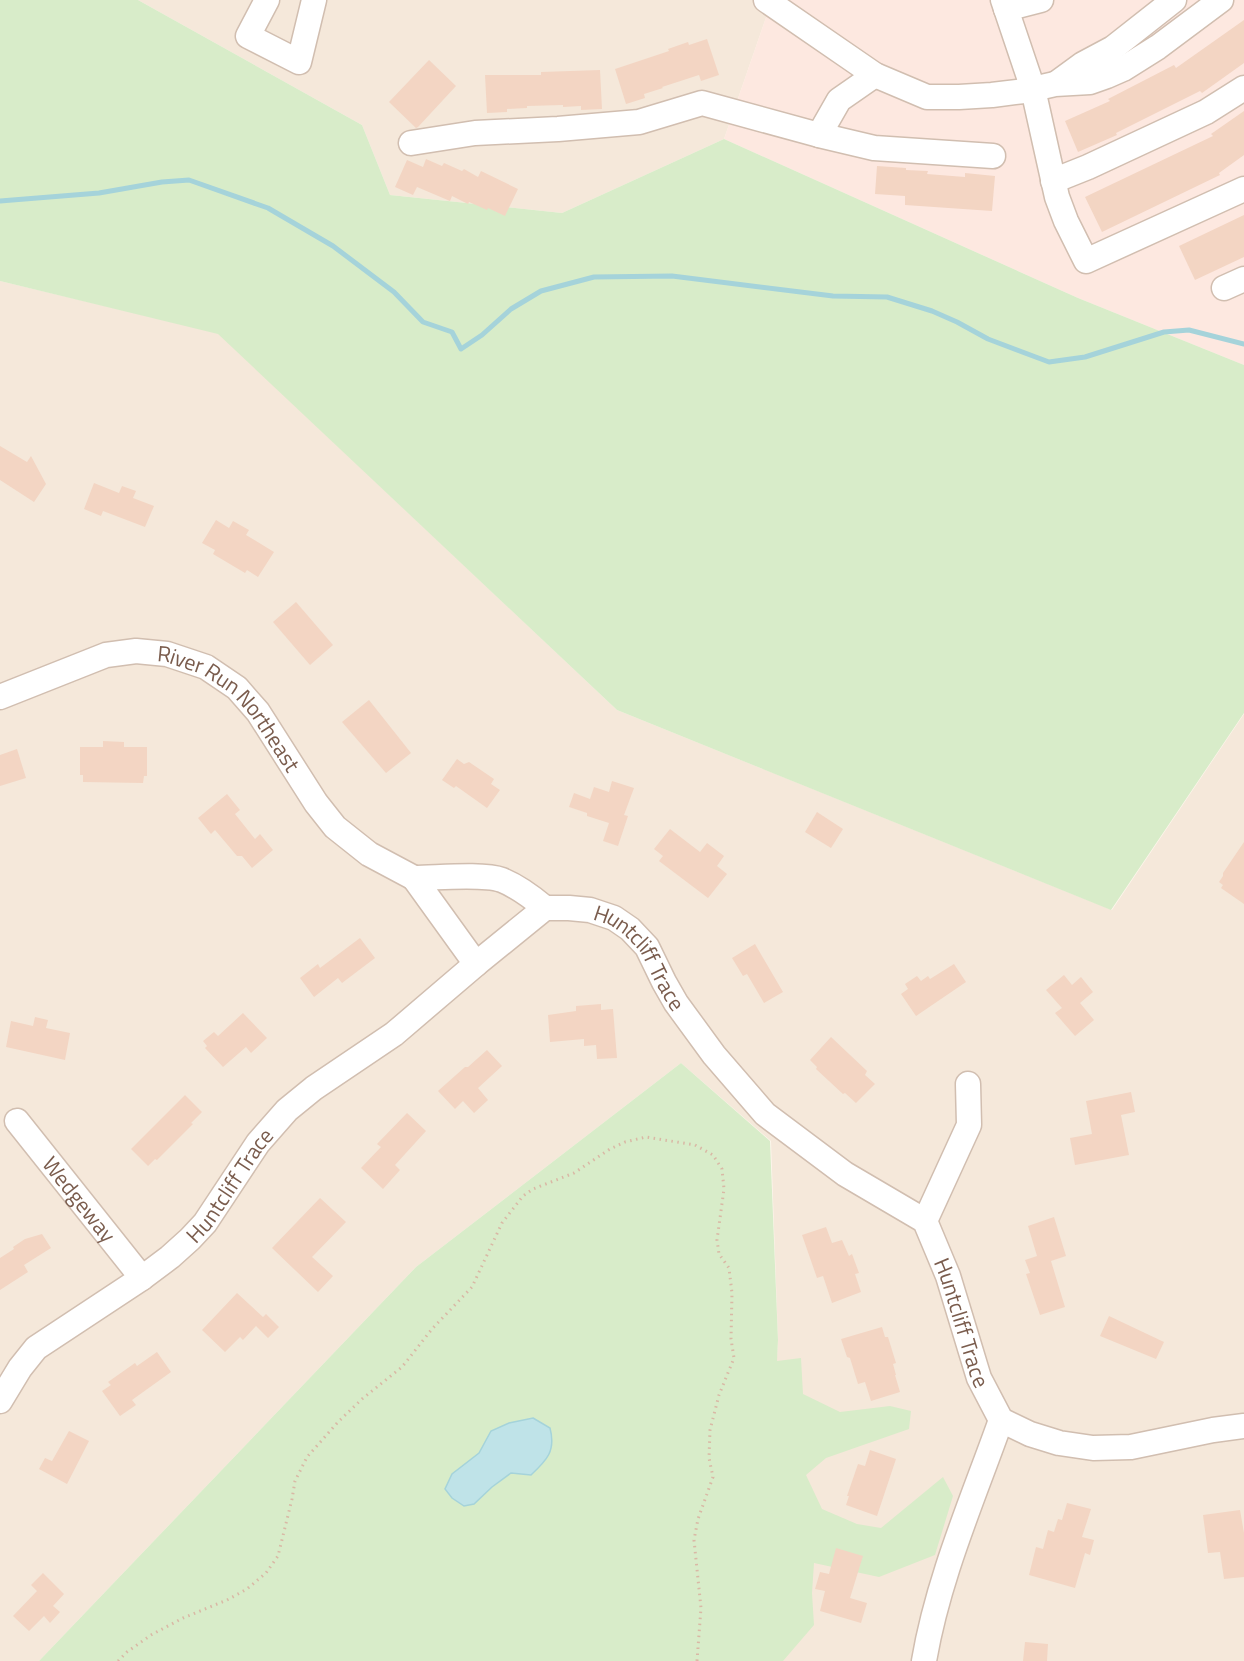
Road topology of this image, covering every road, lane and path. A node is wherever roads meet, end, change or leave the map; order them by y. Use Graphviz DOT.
graph roads {
  1 [pos="267,0"];
  2 [pos="314,0"];
  3 [pos="766,0"];
  4 [pos="1041,0"];
  5 [pos="1174,0"];
  6 [pos="1221,0"];
  7 [pos="1004,4"];
  8 [pos="875,75"];
  9 [pos="1044,87"];
  10 [pos="1244,88"];
  11 [pos="819,135"];
  12 [pos="411,143"];
  13 [pos="993,156"];
  14 [pos="1053,181"];
  15 [pos="1244,189"];
  16 [pos="0,697"];
  17 [pos="414,878"];
  18 [pos="545,908"];
  19 [pos="476,964"];
  20 [pos="968,1084"];
  21 [pos="17,1121"];
  22 [pos="925,1221"];
  23 [pos="142,1278"];
  24 [pos="0,1401"];
  25 [pos="1001,1420"];
  26 [pos="1244,1426"];
  27 [pos="118,1661"];
  28 [pos="697,1661"];
  29 [pos="924,1661"];
  1 -- 2 [label="street"];
  3 -- 8 [label="street"];
  4 -- 7 [label="street"];
  5 -- 9 [label="street"];
  6 -- 9 [label="street"];
  7 -- 9 [label="street"];
  8 -- 9 [label="street"];
  8 -- 11 [label="street"];
  9 -- 14 [label="street"];
  10 -- 14 [label="street"];
  11 -- 12 [label="street"];
  11 -- 13 [label="street"];
  14 -- 15 [label="street"];
  16 -- 17 [label="street, River Run Northeast"];
  17 -- 18 [label="street, River Run Northeast"];
  17 -- 19 [label="street, River Run Northeast"];
  18 -- 19 [label="street, Huntcliff Trace"];
  18 -- 22 [label="street, Huntcliff Trace"];
  19 -- 23 [label="street, Huntcliff Trace"];
  20 -- 22 [label="street"];
  21 -- 23 [label="street, Wedgeway"];
  22 -- 25 [label="street, Huntcliff Trace"];
  23 -- 24 [label="street, Huntcliff Trace"];
  25 -- 26 [label="street"];
  25 -- 29 [label="street"];
  27 -- 28 [label="path"];
}
